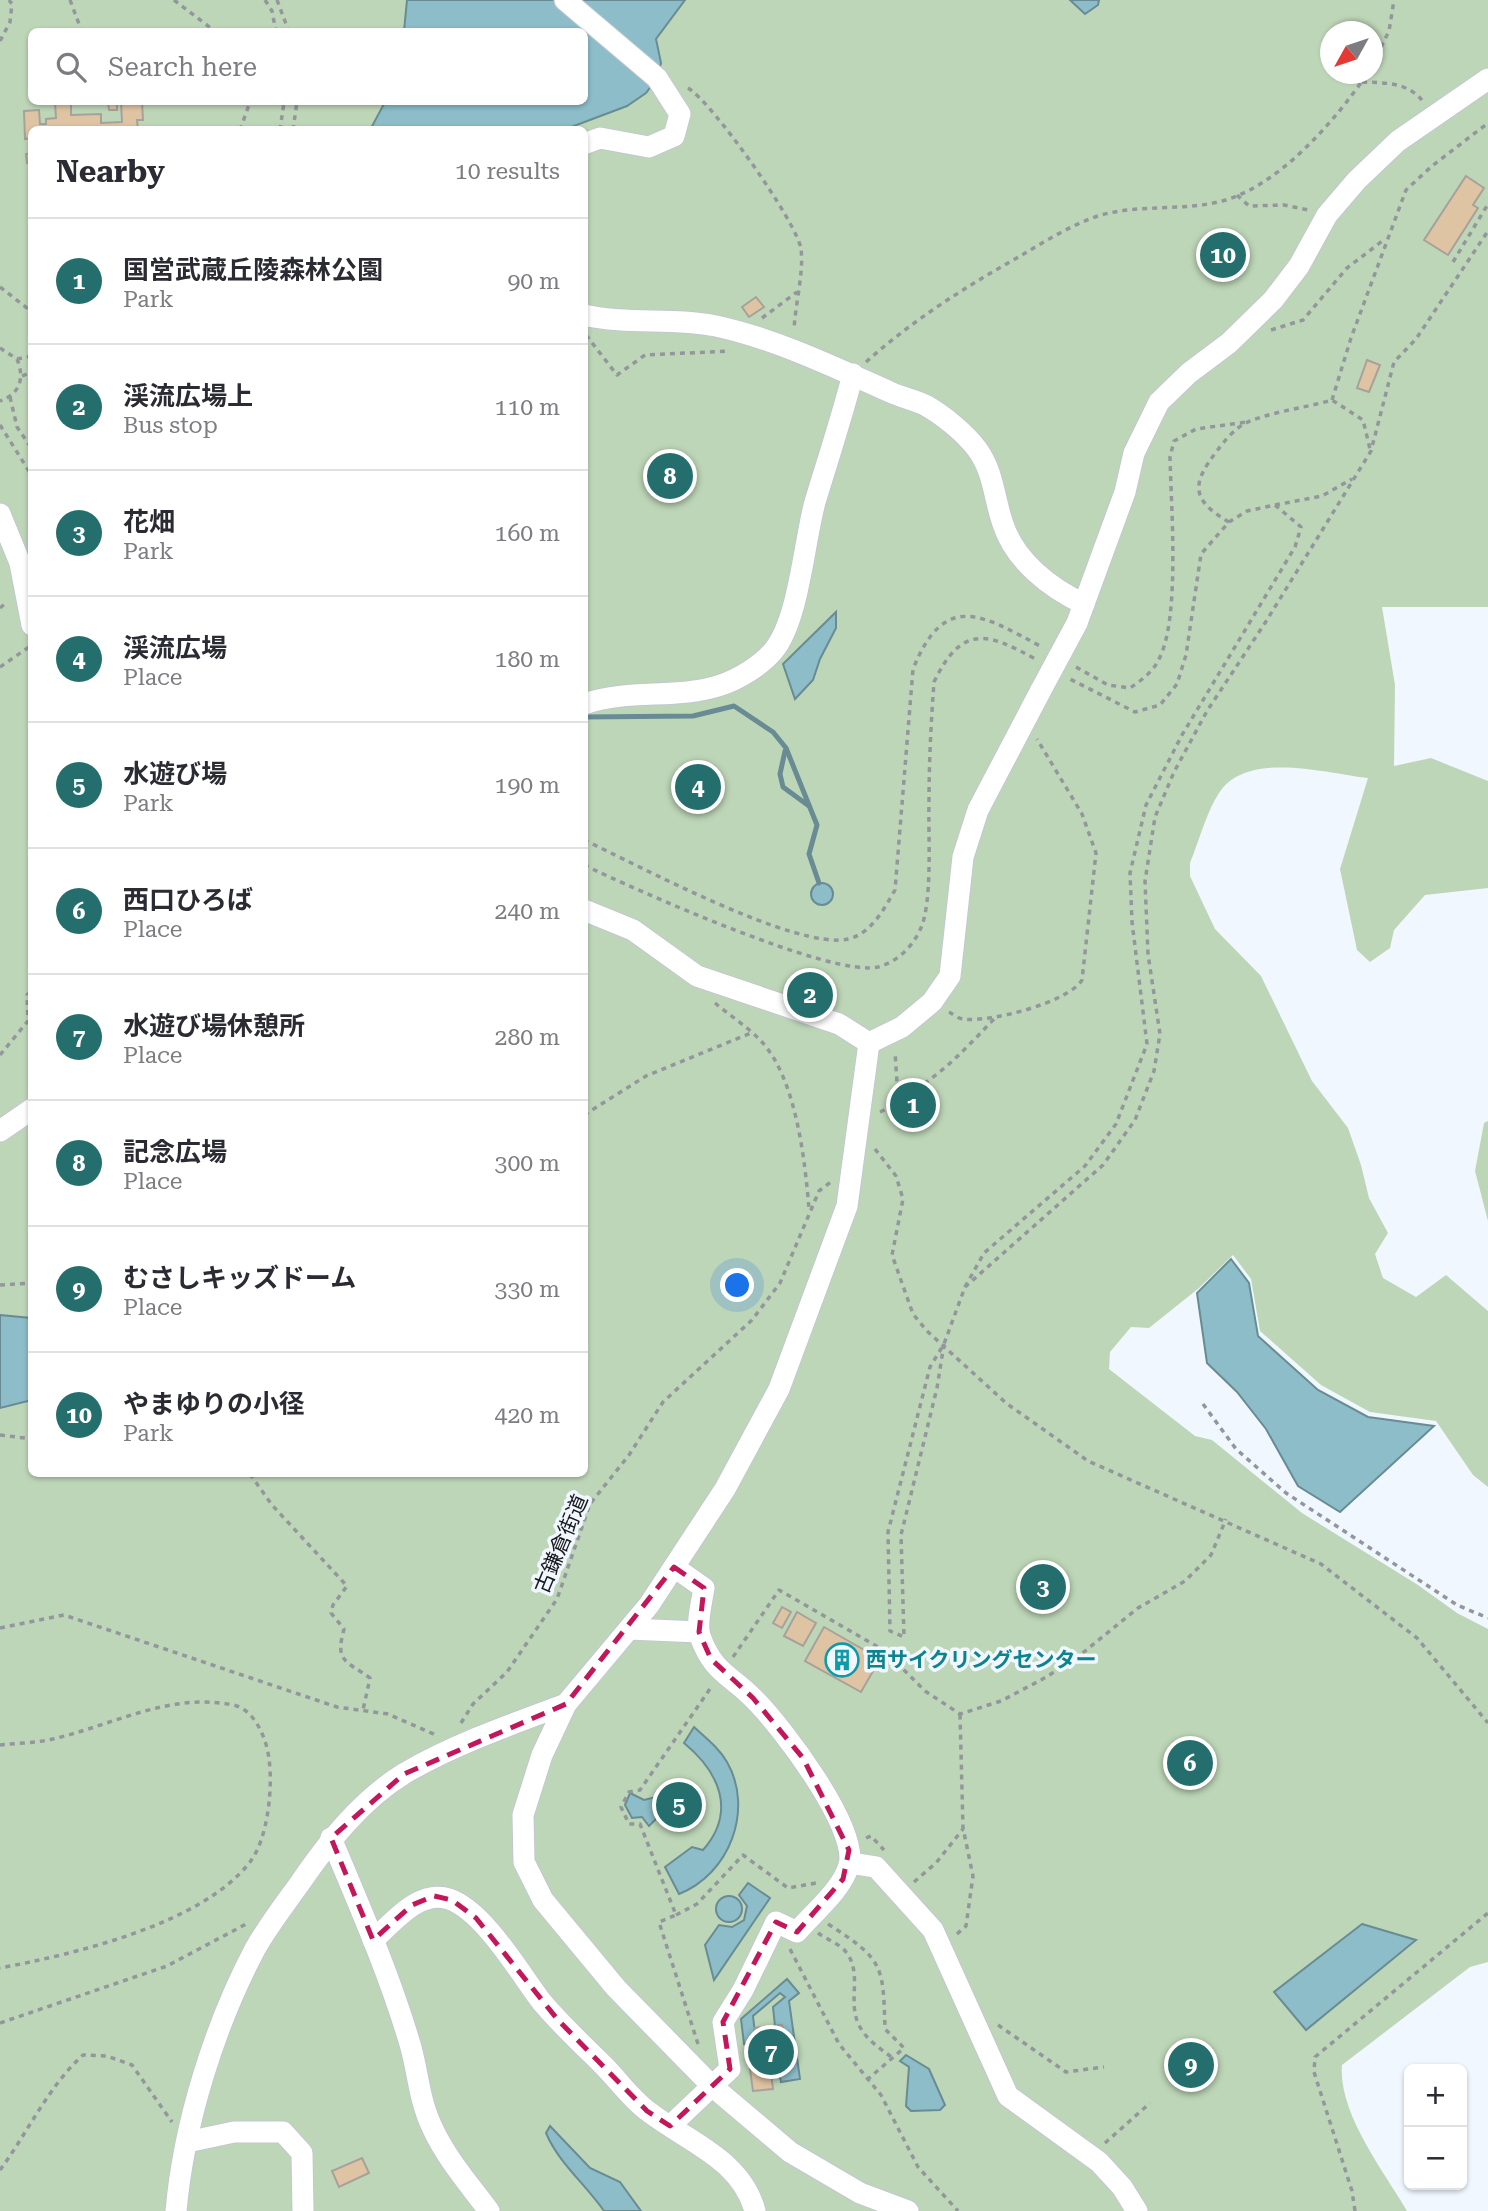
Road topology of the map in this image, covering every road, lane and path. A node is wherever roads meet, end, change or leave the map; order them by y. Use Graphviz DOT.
graph roads {
  1 [pos="9,0"];
  2 [pos="70,0"];
  3 [pos="174,0"];
  4 [pos="265,0"];
  5 [pos="276,0"];
  6 [pos="565,0"];
  7 [pos="1394,0"];
  8 [pos="80,28"];
  9 [pos="211,28"];
  10 [pos="275,28"];
  11 [pos="287,28"];
  12 [pos="0,41"];
  13 [pos="1383,44"];
  14 [pos="1488,79"];
  15 [pos="1383,83"];
  16 [pos="1359,84"];
  17 [pos="691,89"];
  18 [pos="249,105"];
  19 [pos="284,105"];
  20 [pos="297,105"];
  21 [pos="1436,115"];
  22 [pos="1488,123"];
  23 [pos="241,126"];
  24 [pos="281,126"];
  25 [pos="294,126"];
  26 [pos="588,142"];
  27 [pos="1236,194"];
  28 [pos="1488,204"];
  29 [pos="1327,215"];
  30 [pos="1488,231"];
  31 [pos="1387,237"];
  32 [pos="1453,262"];
  33 [pos="0,287"];
  34 [pos="797,292"];
  35 [pos="28,309"];
  36 [pos="588,316"];
  37 [pos="1244,329"];
  38 [pos="588,338"];
  39 [pos="741,343"];
  40 [pos="0,348"];
  41 [pos="793,352"];
  42 [pos="28,357"];
  43 [pos="17,359"];
  44 [pos="28,374"];
  45 [pos="853,374"];
  46 [pos="22,376"];
  47 [pos="10,397"];
  48 [pos="1332,400"];
  49 [pos="0,401"];
  50 [pos="1247,422"];
  51 [pos="0,425"];
  52 [pos="28,443"];
  53 [pos="1371,451"];
  54 [pos="28,470"];
  55 [pos="1353,478"];
  56 [pos="1275,505"];
  57 [pos="0,514"];
  58 [pos="1228,522"];
  59 [pos="0,608"];
  60 [pos="22,611"];
  61 [pos="1080,613"];
  62 [pos="28,648"];
  63 [pos="1049,652"];
  64 [pos="1040,662"];
  65 [pos="1073,665"];
  66 [pos="0,667"];
  67 [pos="1059,673"];
  68 [pos="588,703"];
  69 [pos="1025,719"];
  70 [pos="588,842"];
  71 [pos="588,867"];
  72 [pos="588,912"];
  73 [pos="697,976"];
  74 [pos="28,994"];
  75 [pos="932,1002"];
  76 [pos="996,1016"];
  77 [pos="28,1021"];
  78 [pos="28,1021"];
  79 [pos="893,1032"];
  80 [pos="751,1033"];
  81 [pos="869,1043"];
  82 [pos="0,1055"];
  83 [pos="898,1098"];
  84 [pos="28,1112"];
  85 [pos="588,1112"];
  86 [pos="858,1126"];
  87 [pos="0,1131"];
  88 [pos="852,1164"];
  89 [pos="809,1211"];
  90 [pos="28,1283"];
  91 [pos="0,1285"];
  92 [pos="965,1287"];
  93 [pos="944,1344"];
  94 [pos="1203,1404"];
  95 [pos="0,1436"];
  96 [pos="28,1439"];
  97 [pos="252,1477"];
  98 [pos="1226,1519"];
  99 [pos="674,1567"];
  100 [pos="1488,1618"];
  101 [pos="0,1628"];
  102 [pos="629,1629"];
  103 [pos="699,1632"];
  104 [pos="721,1673"];
  105 [pos="566,1704"];
  106 [pos="363,1710"];
  107 [pos="960,1714"];
  108 [pos="1488,1723"];
  109 [pos="456,1744"];
  110 [pos="0,1745"];
  111 [pos="963,1828"];
  112 [pos="331,1838"];
  113 [pos="846,1871"];
  114 [pos="902,1893"];
  115 [pos="1488,1913"];
  116 [pos="676,1915"];
  117 [pos="251,1921"];
  118 [pos="804,1923"];
  119 [pos="373,1940"];
  120 [pos="941,1949"];
  121 [pos="0,1968"];
  122 [pos="964,2002"];
  123 [pos="0,2023"];
  124 [pos="699,2048"];
  125 [pos="894,2059"];
  126 [pos="1104,2067"];
  127 [pos="867,2079"];
  128 [pos="712,2086"];
  129 [pos="1150,2103"];
  130 [pos="670,2126"];
  131 [pos="187,2142"];
  132 [pos="1091,2156"];
  133 [pos="0,2171"];
  134 [pos="176,2211"];
  135 [pos="303,2211"];
  136 [pos="489,2211"];
  137 [pos="755,2211"];
  138 [pos="908,2211"];
  139 [pos="958,2211"];
  140 [pos="1137,2211"];
  141 [pos="1355,2211"];
  1 -- 12 [label="path"];
  2 -- 8 [label="path"];
  3 -- 9 [label="path"];
  4 -- 10 [label="path"];
  5 -- 11 [label="path"];
  6 -- 26 [label="street"];
  7 -- 13 [label="path"];
  14 -- 21 [label="street"];
  15 -- 21 [label="path"];
  16 -- 27 [label="path"];
  17 -- 34 [label="path"];
  18 -- 23 [label="path"];
  19 -- 24 [label="path"];
  20 -- 25 [label="path"];
  21 -- 29 [label="street"];
  22 -- 31 [label="path"];
  27 -- 29 [label="path"];
  27 -- 45 [label="path"];
  28 -- 32 [label="path"];
  29 -- 37 [label="street"];
  30 -- 53 [label="path"];
  31 -- 37 [label="path"];
  31 -- 48 [label="path"];
  33 -- 35 [label="path"];
  34 -- 39 [label="path"];
  34 -- 41 [label="path"];
  36 -- 39 [label="street"];
  37 -- 61 [label="street"];
  38 -- 39 [label="path"];
  39 -- 41 [label="street"];
  40 -- 43 [label="path"];
  41 -- 45 [label="street"];
  42 -- 43 [label="path"];
  43 -- 46 [label="path"];
  44 -- 46 [label="path"];
  45 -- 61 [label="street"];
  45 -- 68 [label="street"];
  46 -- 47 [label="path"];
  47 -- 49 [label="path"];
  47 -- 52 [label="path"];
  48 -- 50 [label="path"];
  48 -- 53 [label="path"];
  50 -- 58 [label="path"];
  50 -- 65 [label="path"];
  51 -- 54 [label="path"];
  53 -- 55 [label="path"];
  55 -- 56 [label="path"];
  55 -- 92 [label="path"];
  56 -- 58 [label="path"];
  56 -- 92 [label="path"];
  57 -- 60 [label="street"];
  58 -- 67 [label="path"];
  59 -- 60 [label="path"];
  61 -- 69 [label="street, bridge"];
  62 -- 66 [label="path"];
  63 -- 70 [label="path"];
  64 -- 71 [label="path"];
  69 -- 75 [label="street"];
  69 -- 76 [label="path"];
  72 -- 73 [label="street"];
  73 -- 80 [label="path"];
  73 -- 81 [label="street"];
  74 -- 77 [label="path"];
  75 -- 76 [label="path"];
  75 -- 79 [label="street"];
  76 -- 83 [label="path"];
  78 -- 82 [label="path"];
  79 -- 81 [label="street"];
  79 -- 83 [label="path"];
  80 -- 85 [label="path"];
  80 -- 89 [label="path"];
  81 -- 86 [label="street"];
  83 -- 86 [label="path"];
  84 -- 87 [label="street"];
  86 -- 88 [label="street"];
  86 -- 93 [label="path"];
  88 -- 89 [label="path, 古鎌倉街道"];
  88 -- 99 [label="street"];
  89 -- 109 [label="path, 古鎌倉街道"];
  90 -- 91 [label="path"];
  92 -- 93 [label="path"];
  93 -- 93 [label="path"];
  93 -- 98 [label="path"];
  94 -- 100 [label="path"];
  95 -- 96 [label="path"];
  97 -- 106 [label="path"];
  98 -- 107 [label="path"];
  98 -- 108 [label="path"];
  99 -- 102 [label="street"];
  99 -- 103 [label="street"];
  101 -- 106 [label="path"];
  102 -- 103 [label="street"];
  102 -- 105 [label="street"];
  103 -- 104 [label="street"];
  104 -- 107 [label="path"];
  104 -- 113 [label="street"];
  104 -- 116 [label="path"];
  105 -- 109 [label="street"];
  105 -- 128 [label="street"];
  106 -- 109 [label="path"];
  107 -- 111 [label="path"];
  109 -- 112 [label="street"];
  110 -- 121 [label="path"];
  111 -- 114 [label="path"];
  111 -- 120 [label="path"];
  112 -- 119 [label="street"];
  112 -- 131 [label="street"];
  113 -- 114 [label="street"];
  113 -- 116 [label="path"];
  113 -- 118 [label="street"];
  114 -- 120 [label="street"];
  115 -- 141 [label="path"];
  116 -- 124 [label="path"];
  117 -- 123 [label="path"];
  118 -- 125 [label="path"];
  118 -- 125 [label="path"];
  118 -- 127 [label="path"];
  118 -- 128 [label="street"];
  119 -- 130 [label="street"];
  119 -- 136 [label="street"];
  120 -- 122 [label="street"];
  122 -- 126 [label="path"];
  122 -- 132 [label="street"];
  125 -- 127 [label="path"];
  127 -- 139 [label="path"];
  128 -- 130 [label="street"];
  128 -- 138 [label="street"];
  129 -- 132 [label="path"];
  130 -- 137 [label="street"];
  131 -- 133 [label="path"];
  131 -- 134 [label="street"];
  131 -- 135 [label="street"];
  132 -- 140 [label="street"];
}
